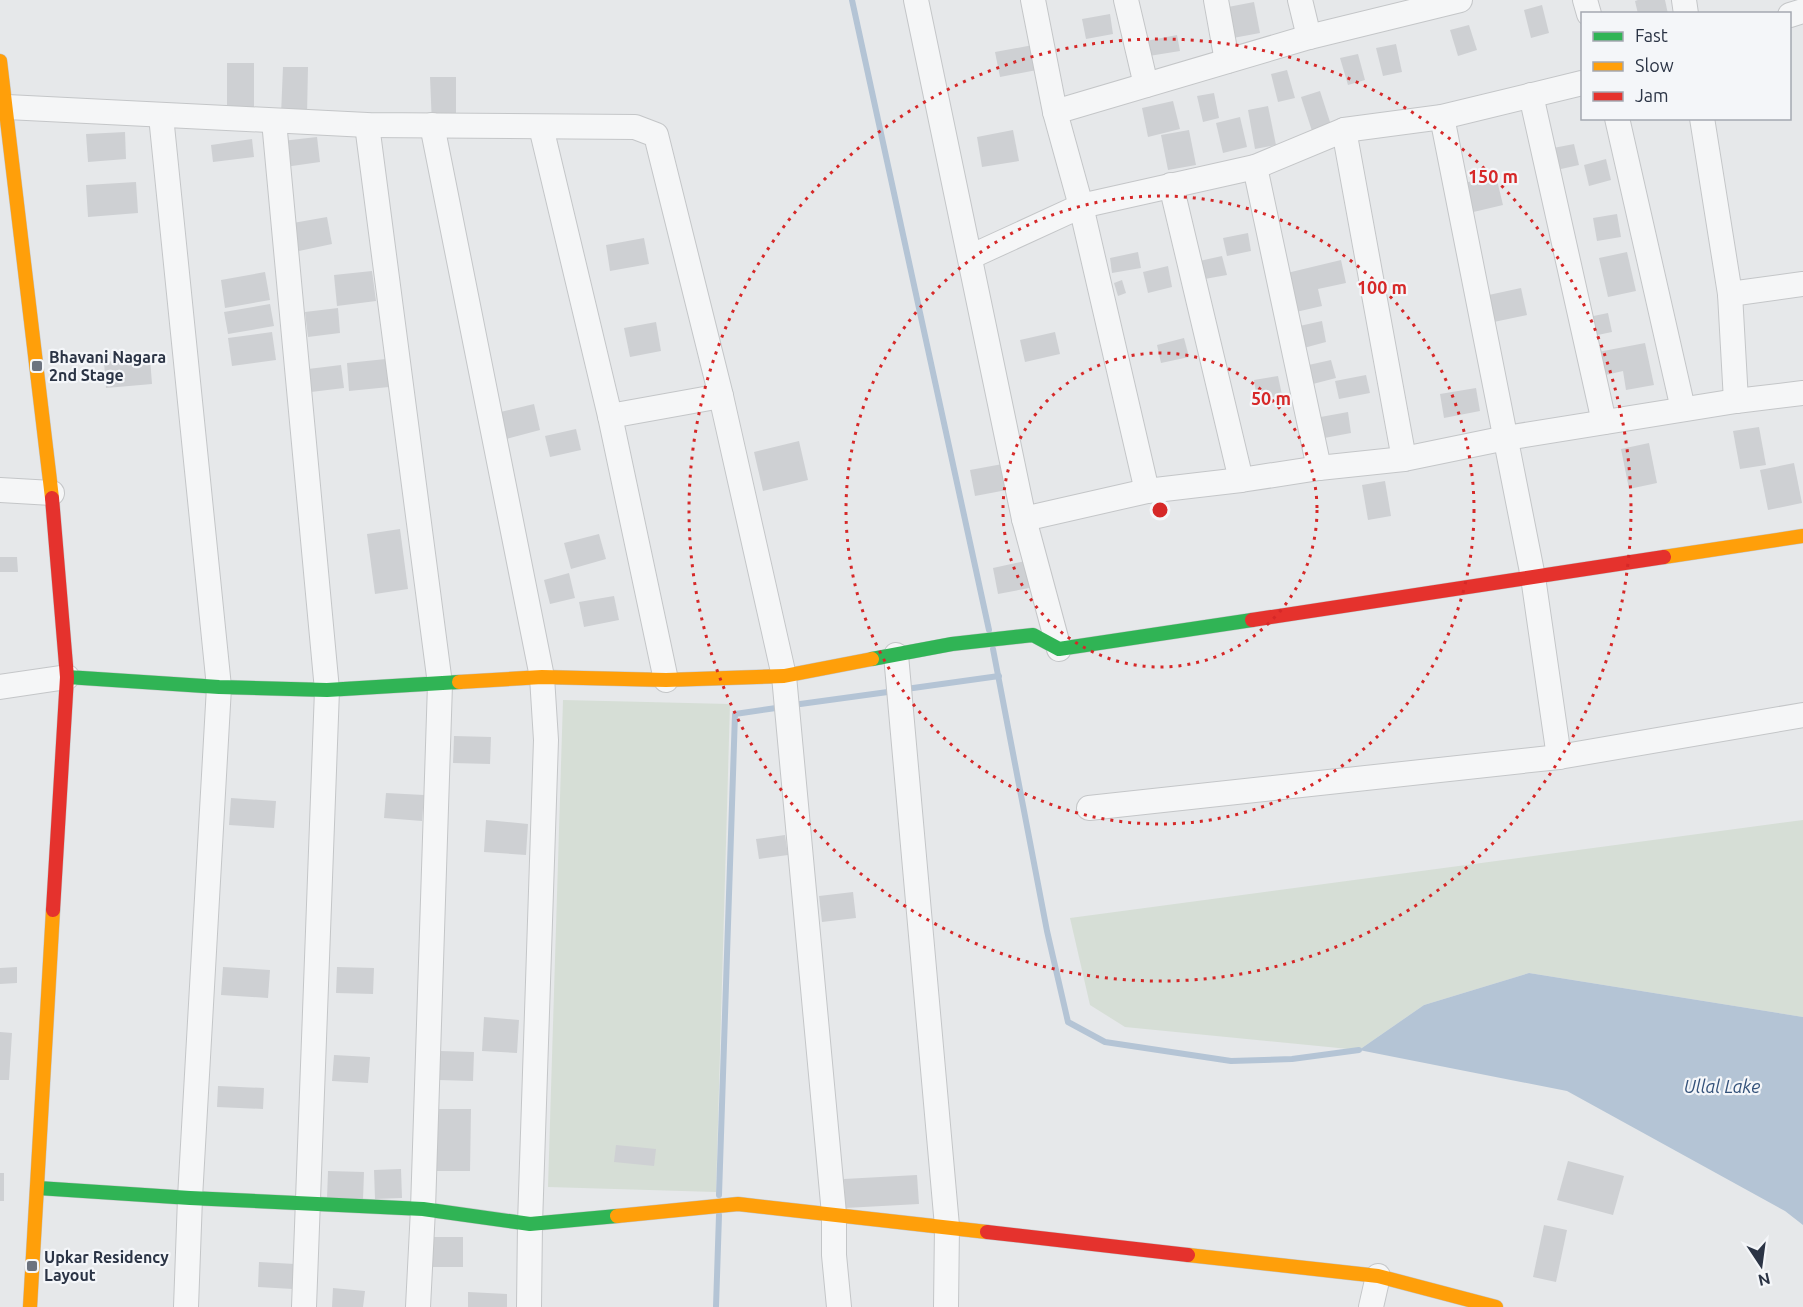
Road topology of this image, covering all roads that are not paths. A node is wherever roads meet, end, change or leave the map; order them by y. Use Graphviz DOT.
graph roads {
  1 [pos="916,0"];
  2 [pos="1033,0"];
  3 [pos="1126,0"];
  4 [pos="1216,0"];
  5 [pos="1300,0"];
  6 [pos="1461,0"];
  7 [pos="1408,7"];
  8 [pos="1308,37"];
  9 [pos="0,61"];
  10 [pos="1227,61"];
  11 [pos="1581,83"];
  12 [pos="1146,85"];
  13 [pos="1531,95"];
  14 [pos="7,107"];
  15 [pos="1055,112"];
  16 [pos="161,116"];
  17 [pos="1442,117"];
  18 [pos="1617,120"];
  19 [pos="1702,120"];
  20 [pos="274,121"];
  21 [pos="367,125"];
  22 [pos="432,125"];
  23 [pos="541,127"];
  24 [pos="1344,130"];
  25 [pos="1255,167"];
  26 [pos="1171,185"];
  27 [pos="1081,206"];
  28 [pos="970,257"];
  29 [pos="1803,285"];
  30 [pos="1730,294"];
  31 [pos="1803,393"];
  32 [pos="721,396"];
  33 [pos="1736,400"];
  34 [pos="1683,409"];
  35 [pos="610,416"];
  36 [pos="1604,422"];
  37 [pos="1506,438"];
  38 [pos="1404,459"];
  39 [pos="1319,468"];
  40 [pos="1241,480"];
  41 [pos="0,490"];
  42 [pos="1147,490"];
  43 [pos="52,493"];
  44 [pos="1024,519"];
  45 [pos="1803,536"];
  46 [pos="1533,577"];
  47 [pos="1059,649"];
  48 [pos="896,655"];
  49 [pos="784,676"];
  50 [pos="67,677"];
  51 [pos="542,677"];
  52 [pos="666,680"];
  53 [pos="440,684"];
  54 [pos="0,687"];
  55 [pos="219,687"];
  56 [pos="327,690"];
  57 [pos="1803,715"];
  58 [pos="1559,757"];
  59 [pos="1089,808"];
  60 [pos="38,1188"];
  61 [pos="190,1198"];
  62 [pos="307,1203"];
  63 [pos="423,1209"];
  64 [pos="834,1214"];
  65 [pos="530,1224"];
  66 [pos="947,1226"];
  67 [pos="1378,1276"];
  68 [pos="1473,1304"];
  69 [pos="30,1307"];
  70 [pos="186,1307"];
  71 [pos="304,1307"];
  72 [pos="418,1307"];
  73 [pos="529,1307"];
  74 [pos="839,1307"];
  75 [pos="946,1307"];
  76 [pos="1371,1307"];
  77 [pos="1496,1307"];
  1 -- 28 [label="street"];
  2 -- 15 [label="street"];
  3 -- 12 [label="street"];
  4 -- 10 [label="street"];
  5 -- 8 [label="street"];
  6 -- 7 [label="street"];
  7 -- 8 [label="street"];
  8 -- 10 [label="street"];
  9 -- 14 [label="street"];
  10 -- 12 [label="street"];
  11 -- 13 [label="street"];
  12 -- 15 [label="street"];
  13 -- 17 [label="street"];
  13 -- 36 [label="street"];
  14 -- 16 [label="street"];
  14 -- 43 [label="street"];
  15 -- 27 [label="street"];
  16 -- 20 [label="street"];
  16 -- 55 [label="street"];
  17 -- 24 [label="street"];
  17 -- 37 [label="street"];
  18 -- 34 [label="street"];
  19 -- 30 [label="street"];
  20 -- 21 [label="street"];
  20 -- 56 [label="street"];
  21 -- 22 [label="street"];
  21 -- 53 [label="street"];
  22 -- 23 [label="street"];
  22 -- 51 [label="street"];
  23 -- 32 [label="street"];
  23 -- 35 [label="street"];
  24 -- 25 [label="street"];
  24 -- 38 [label="street"];
  25 -- 26 [label="street"];
  25 -- 39 [label="street"];
  26 -- 27 [label="street"];
  26 -- 40 [label="street"];
  27 -- 28 [label="street"];
  27 -- 42 [label="street"];
  28 -- 44 [label="street"];
  29 -- 30 [label="street"];
  30 -- 33 [label="street"];
  31 -- 33 [label="street"];
  32 -- 35 [label="street"];
  32 -- 49 [label="street"];
  33 -- 34 [label="street"];
  34 -- 36 [label="street"];
  35 -- 52 [label="street"];
  36 -- 37 [label="street"];
  37 -- 38 [label="street"];
  37 -- 46 [label="street"];
  38 -- 39 [label="street"];
  39 -- 40 [label="street"];
  40 -- 42 [label="street"];
  41 -- 43 [label="street"];
  42 -- 44 [label="street"];
  43 -- 50 [label="street"];
  44 -- 47 [label="street"];
  45 -- 46 [label="street"];
  46 -- 47 [label="street"];
  46 -- 58 [label="street"];
  47 -- 48 [label="street"];
  48 -- 49 [label="street"];
  48 -- 66 [label="street"];
  49 -- 52 [label="street"];
  49 -- 64 [label="street"];
  50 -- 54 [label="street"];
  50 -- 55 [label="street"];
  50 -- 60 [label="street"];
  51 -- 52 [label="street"];
  51 -- 53 [label="street"];
  51 -- 65 [label="street"];
  53 -- 56 [label="street"];
  53 -- 63 [label="street"];
  55 -- 56 [label="street"];
  55 -- 61 [label="street"];
  56 -- 62 [label="street"];
  57 -- 58 [label="street"];
  58 -- 59 [label="street"];
  60 -- 61 [label="street"];
  60 -- 69 [label="street"];
  61 -- 62 [label="street"];
  61 -- 70 [label="street"];
  62 -- 63 [label="street"];
  62 -- 71 [label="street"];
  63 -- 65 [label="street"];
  63 -- 72 [label="street"];
  64 -- 65 [label="street"];
  64 -- 66 [label="street"];
  64 -- 74 [label="street"];
  65 -- 73 [label="street"];
  66 -- 67 [label="street"];
  66 -- 75 [label="street"];
  67 -- 68 [label="street"];
  67 -- 76 [label="street"];
  68 -- 77 [label="street"];
}
